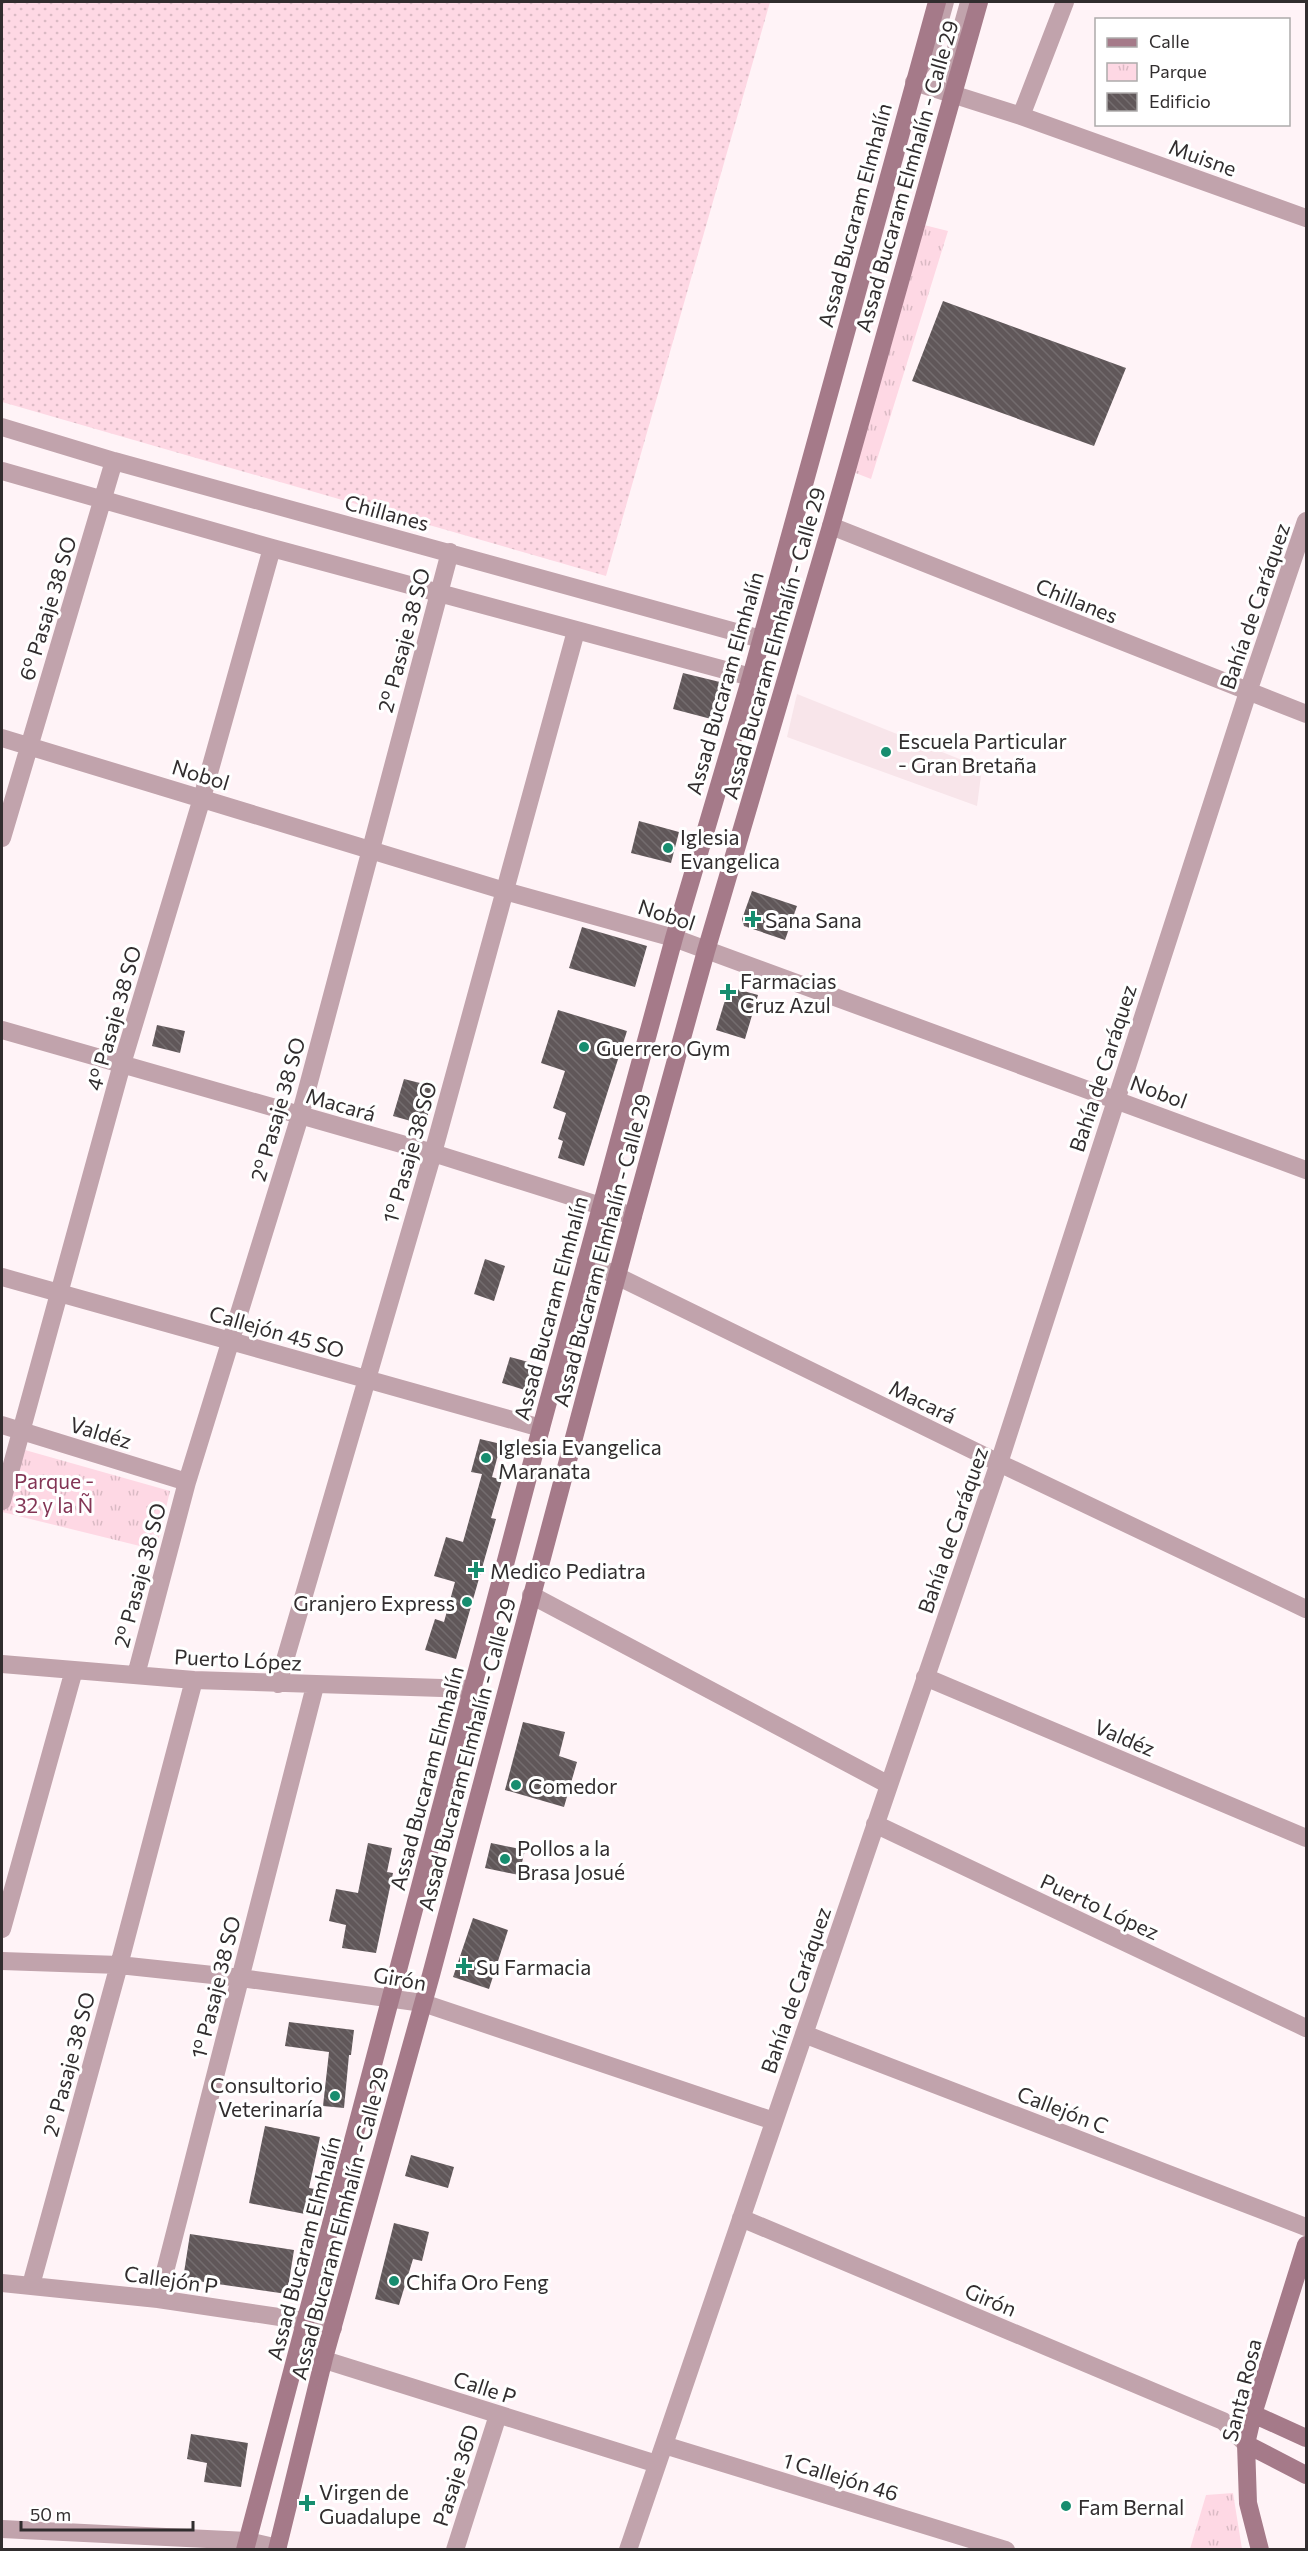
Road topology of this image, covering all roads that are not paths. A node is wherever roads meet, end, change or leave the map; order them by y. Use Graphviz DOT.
graph roads {
  1 [pos="937,2"];
  2 [pos="948,2"];
  3 [pos="966,2"];
  4 [pos="979,2"];
  5 [pos="1065,2"];
  6 [pos="914,82"];
  7 [pos="954,93"];
  8 [pos="1022,116"];
  9 [pos="1306,218"];
  10 [pos="2,427"];
  11 [pos="114,460"];
  12 [pos="2,471"];
  13 [pos="104,499"];
  14 [pos="1306,521"];
  15 [pos="831,526"];
  16 [pos="272,548"];
  17 [pos="450,552"];
  18 [pos="439,592"];
  19 [pos="576,631"];
  20 [pos="761,639"];
  21 [pos="751,677"];
  22 [pos="1248,692"];
  23 [pos="1306,714"];
  24 [pos="2,738"];
  25 [pos="29,745"];
  26 [pos="202,798"];
  27 [pos="2,838"];
  28 [pos="372,851"];
  29 [pos="505,891"];
  30 [pos="674,938"];
  31 [pos="706,951"];
  32 [pos="2,1030"];
  33 [pos="122,1064"];
  34 [pos="1116,1099"];
  35 [pos="300,1116"];
  36 [pos="433,1153"];
  37 [pos="1306,1170"];
  38 [pos="601,1206"];
  39 [pos="633,1216"];
  40 [pos="586,1261"];
  41 [pos="618,1275"];
  42 [pos="2,1277"];
  43 [pos="60,1293"];
  44 [pos="232,1341"];
  45 [pos="366,1379"];
  46 [pos="2,1425"];
  47 [pos="541,1428"];
  48 [pos="22,1431"];
  49 [pos="999,1463"];
  50 [pos="187,1482"];
  51 [pos="2,1501"];
  52 [pos="531,1595"];
  53 [pos="1306,1609"];
  54 [pos="2,1664"];
  55 [pos="74,1670"];
  56 [pos="136,1675"];
  57 [pos="926,1677"];
  58 [pos="194,1680"];
  59 [pos="278,1684"];
  60 [pos="315,1686"];
  61 [pos="473,1689"];
  62 [pos="889,1785"];
  63 [pos="875,1824"];
  64 [pos="1306,1838"];
  65 [pos="2,1929"];
  66 [pos="2,1961"];
  67 [pos="119,1965"];
  68 [pos="241,1978"];
  69 [pos="392,1998"];
  70 [pos="423,2003"];
  71 [pos="1306,2028"];
  72 [pos="804,2034"];
  73 [pos="774,2121"];
  74 [pos="741,2218"];
  75 [pos="1306,2227"];
  76 [pos="1306,2245"];
  77 [pos="2,2283"];
  78 [pos="31,2285"];
  79 [pos="158,2299"];
  80 [pos="306,2321"];
  81 [pos="333,2328"];
  82 [pos="299,2352"];
  83 [pos="324,2358"];
  84 [pos="1253,2414"];
  85 [pos="498,2415"];
  86 [pos="1223,2421"];
  87 [pos="1306,2438"];
  88 [pos="1246,2444"];
  89 [pos="664,2445"];
  90 [pos="657,2464"];
  91 [pos="1306,2475"];
  92 [pos="2,2529"];
  93 [pos="246,2545"];
  94 [pos="277,2549"];
  95 [pos="455,2550"];
  96 [pos="628,2550"];
  97 [pos="1006,2550"];
  98 [pos="1260,2550"];
  1 -- 6 [label="main road, Assad Bucaram Elmhalín"];
  2 -- 6 [label="lane, Assad Bucaram Elmhalín"];
  3 -- 7 [label="lane"];
  4 -- 7 [label="main road, Assad Bucaram Elmhalín - Calle 29"];
  5 -- 8 [label="street"];
  6 -- 7 [label="street, Muisne"];
  6 -- 20 [label="main road, Assad Bucaram Elmhalín"];
  7 -- 8 [label="street, Muisne"];
  7 -- 15 [label="main road, Assad Bucaram Elmhalín - Calle 29"];
  8 -- 9 [label="street, Muisne"];
  10 -- 11 [label="street, Chillanes"];
  11 -- 13 [label="street, 6º Pasaje 38 SO"];
  11 -- 17 [label="street, Chillanes"];
  12 -- 13 [label="street"];
  13 -- 16 [label="street"];
  13 -- 25 [label="street, 6º Pasaje 38 SO"];
  14 -- 22 [label="street, Bahía de Caráquez"];
  15 -- 22 [label="street, Chillanes"];
  15 -- 31 [label="main road, Assad Bucaram Elmhalín - Calle 29"];
  16 -- 18 [label="street"];
  16 -- 26 [label="street, 4º Pasaje 38 SO"];
  17 -- 18 [label="street, 2º Pasaje 38 SO"];
  17 -- 20 [label="street, Chillanes"];
  18 -- 19 [label="street"];
  18 -- 28 [label="street, 2º Pasaje 38 SO"];
  19 -- 21 [label="street"];
  19 -- 29 [label="street, 1º Pasaje 38 SO"];
  20 -- 21 [label="main road, Assad Bucaram Elmhalín"];
  21 -- 30 [label="main road, Assad Bucaram Elmhalín"];
  22 -- 23 [label="street, Chillanes"];
  22 -- 34 [label="street, Bahía de Caráquez"];
  24 -- 25 [label="street, Nobol"];
  25 -- 26 [label="street, Nobol"];
  25 -- 27 [label="street, 6º Pasaje 38 SO"];
  26 -- 28 [label="street, Nobol"];
  26 -- 33 [label="street, 4º Pasaje 38 SO"];
  28 -- 29 [label="street, Nobol"];
  28 -- 35 [label="street, 2º Pasaje 38 SO"];
  29 -- 30 [label="street, Nobol"];
  29 -- 36 [label="street, 1º Pasaje 38 SO"];
  30 -- 31 [label="street, Nobol"];
  30 -- 38 [label="main road, Assad Bucaram Elmhalín"];
  31 -- 34 [label="street, Nobol"];
  31 -- 39 [label="main road, Assad Bucaram Elmhalín - Calle 29"];
  32 -- 33 [label="street, Macará"];
  33 -- 35 [label="street, Macará"];
  33 -- 43 [label="street, 4º Pasaje 38 SO"];
  34 -- 37 [label="street, Nobol"];
  34 -- 49 [label="street, Bahía de Caráquez"];
  35 -- 36 [label="street, Macará"];
  35 -- 44 [label="street, 2º Pasaje 38 SO"];
  36 -- 38 [label="street, Macará"];
  36 -- 45 [label="street, 1º Pasaje 38 SO"];
  38 -- 39 [label="street, Macará"];
  38 -- 40 [label="main road, Assad Bucaram Elmhalín"];
  39 -- 41 [label="main road, Assad Bucaram Elmhalín - Calle 29"];
  40 -- 41 [label="street, Macará"];
  40 -- 47 [label="main road, Assad Bucaram Elmhalín"];
  41 -- 49 [label="street, Macará"];
  41 -- 52 [label="main road, Assad Bucaram Elmhalín - Calle 29"];
  42 -- 43 [label="street, Callejón 45 SO"];
  43 -- 44 [label="street, Callejón 45 SO"];
  43 -- 48 [label="street, 4º Pasaje 38 SO"];
  44 -- 45 [label="street, Callejón 45 SO"];
  44 -- 50 [label="street, 2º Pasaje 38 SO"];
  45 -- 47 [label="street, Callejón 45 SO"];
  45 -- 59 [label="street, 1º Pasaje 38 SO"];
  46 -- 48 [label="street, Valdéz"];
  47 -- 61 [label="main road, Assad Bucaram Elmhalín"];
  48 -- 50 [label="street, Valdéz"];
  48 -- 51 [label="street, 4º Pasaje 38 SO"];
  49 -- 53 [label="street, Macará"];
  49 -- 57 [label="street, Bahía de Caráquez"];
  50 -- 56 [label="street, 2º Pasaje 38 SO"];
  52 -- 62 [label="street"];
  52 -- 70 [label="main road, Assad Bucaram Elmhalín - Calle 29"];
  54 -- 55 [label="street, Puerto López"];
  55 -- 56 [label="street, Puerto López"];
  55 -- 65 [label="street"];
  56 -- 58 [label="street, Puerto López"];
  57 -- 62 [label="street, Bahía de Caráquez"];
  57 -- 64 [label="street, Valdéz"];
  58 -- 59 [label="street, Puerto López"];
  58 -- 67 [label="street, 2º Pasaje 38 SO"];
  59 -- 60 [label="street, Puerto López"];
  60 -- 61 [label="street, Puerto López"];
  60 -- 68 [label="street, 1º Pasaje 38 SO"];
  61 -- 69 [label="main road, Assad Bucaram Elmhalín"];
  62 -- 63 [label="street, Bahía de Caráquez"];
  63 -- 71 [label="street, Puerto López"];
  63 -- 72 [label="street, Bahía de Caráquez"];
  66 -- 67 [label="street, Girón"];
  67 -- 68 [label="street, Girón"];
  67 -- 78 [label="street, 2º Pasaje 38 SO"];
  68 -- 69 [label="street, Girón"];
  68 -- 79 [label="street, 1º Pasaje 38 SO"];
  69 -- 70 [label="street, Girón"];
  69 -- 80 [label="main road, Assad Bucaram Elmhalín"];
  70 -- 73 [label="street, Girón"];
  70 -- 81 [label="main road, Assad Bucaram Elmhalín - Calle 29"];
  72 -- 73 [label="street, Bahía de Caráquez"];
  72 -- 75 [label="street, Callejón C"];
  73 -- 74 [label="street, Bahía de Caráquez"];
  74 -- 86 [label="street, Girón"];
  74 -- 89 [label="street, Bahía de Caráquez"];
  76 -- 84 [label="main road, Santa Rosa"];
  77 -- 78 [label="street, Callejón P"];
  78 -- 79 [label="street, Callejón P"];
  79 -- 80 [label="street, Callejón P"];
  80 -- 81 [label="street, Callejón P"];
  80 -- 82 [label="main road, Assad Bucaram Elmhalín"];
  81 -- 83 [label="main road, Assad Bucaram Elmhalín - Calle 29"];
  82 -- 83 [label="street, Calle P"];
  82 -- 93 [label="main road, Assad Bucaram Elmhalín"];
  83 -- 85 [label="street, Calle P"];
  83 -- 94 [label="main road, Assad Bucaram Elmhalín - Calle 29"];
  84 -- 86 [label="street"];
  84 -- 87 [label="main road"];
  84 -- 88 [label="main road, Santa Rosa"];
  85 -- 90 [label="street, Calle P"];
  85 -- 95 [label="street, Pasaje 36D"];
  86 -- 88 [label="street, Girón"];
  88 -- 91 [label="main road, Girón"];
  88 -- 98 [label="main road, Santa Rosa"];
  89 -- 90 [label="street, Bahía de Caráquez"];
  89 -- 97 [label="street, 1 Callejón 46"];
  90 -- 96 [label="street, Bahía de Caráquez"];
  92 -- 93 [label="street"];
  93 -- 94 [label="street"];
}
